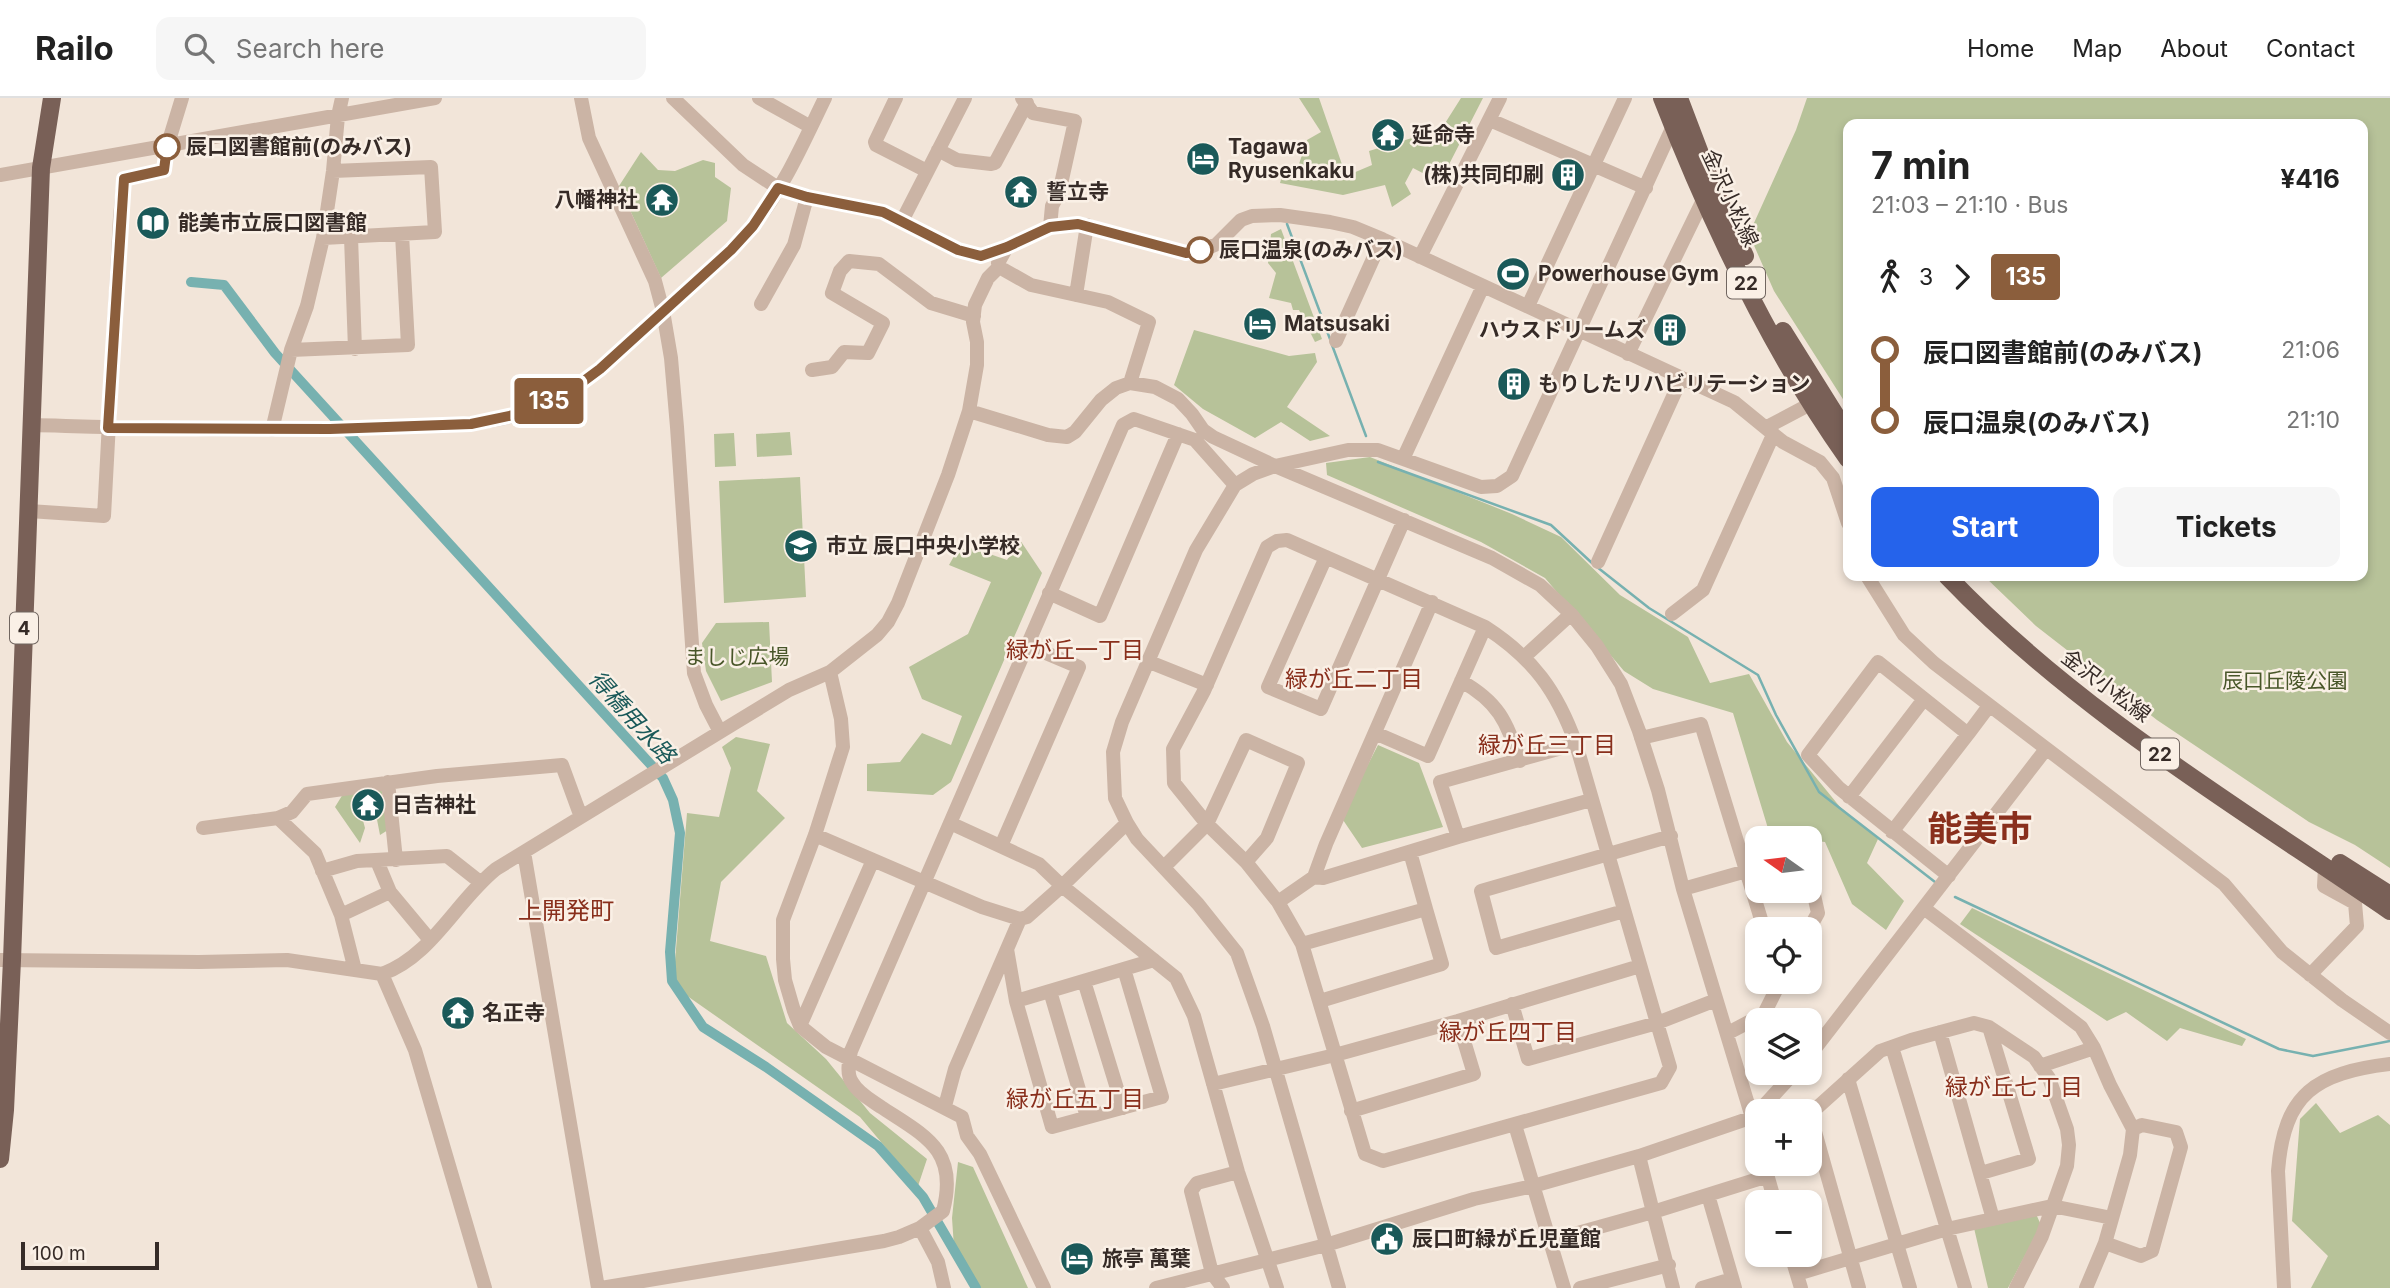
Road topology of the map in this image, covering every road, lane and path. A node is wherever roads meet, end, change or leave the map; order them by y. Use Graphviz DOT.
graph roads {
  1 [pos="52,98"];
  2 [pos="182,98"];
  3 [pos="342,98"];
  4 [pos="435,98"];
  5 [pos="581,98"];
  6 [pos="673,98"];
  7 [pos="759,98"];
  8 [pos="825,98"];
  9 [pos="896,98"];
  10 [pos="965,98"];
  11 [pos="1500,98"];
  12 [pos="1625,98"];
  13 [pos="1662,98"];
  14 [pos="416,100"];
  15 [pos="1024,101"];
  16 [pos="1682,101"];
  17 [pos="338,116"];
  18 [pos="1490,120"];
  19 [pos="1673,126"];
  20 [pos="811,127"];
  21 [pos="167,147"];
  22 [pos="938,150"];
  23 [pos="1593,165"];
  24 [pos="41,168"];
  25 [pos="333,171"];
  26 [pos="927,171"];
  27 [pos="0,175"];
  28 [pos="778,188"];
  29 [pos="1646,188"];
  30 [pos="807,197"];
  31 [pos="1704,198"];
  32 [pos="902,220"];
  33 [pos="1087,225"];
  34 [pos="1050,227"];
  35 [pos="402,234"];
  36 [pos="351,237"];
  37 [pos="323,238"];
  38 [pos="1382,239"];
  39 [pos="1007,247"];
  40 [pos="1420,257"];
  41 [pos="999,267"];
  42 [pos="1483,286"];
  43 [pos="1076,295"];
  44 [pos="761,304"];
  45 [pos="1528,306"];
  46 [pos="663,311"];
  47 [pos="974,316"];
  48 [pos="1579,331"];
  49 [pos="1336,341"];
  50 [pos="355,349"];
  51 [pos="1628,354"];
  52 [pos="290,355"];
  53 [pos="812,370"];
  54 [pos="1681,379"];
  55 [pos="1129,383"];
  56 [pos="1818,401"];
  57 [pos="969,411"];
  58 [pos="31,425"];
  59 [pos="108,428"];
  60 [pos="1843,429"];
  61 [pos="272,430"];
  62 [pos="1770,431"];
  63 [pos="1178,434"];
  64 [pos="1843,449"];
  65 [pos="1403,459"];
  66 [pos="1275,466"];
  67 [pos="1235,485"];
  68 [pos="1843,508"];
  69 [pos="29,511"];
  70 [pos="1404,520"];
  71 [pos="1325,557"];
  72 [pos="1598,562"];
  73 [pos="1378,580"];
  74 [pos="1870,581"];
  75 [pos="1952,581"];
  76 [pos="1967,581"];
  77 [pos="1049,593"];
  78 [pos="1432,602"];
  79 [pos="1571,614"];
  80 [pos="1672,614"];
  81 [pos="1485,627"];
  82 [pos="1027,645"];
  83 [pos="1524,657"];
  84 [pos="1147,661"];
  85 [pos="830,672"];
  86 [pos="1461,681"];
  87 [pos="1207,685"];
  88 [pos="1924,699"];
  89 [pos="1989,706"];
  90 [pos="720,732"];
  91 [pos="1375,733"];
  92 [pos="1968,734"];
  93 [pos="1641,738"];
  94 [pos="1576,744"];
  95 [pos="2046,749"];
  96 [pos="1520,761"];
  97 [pos="388,782"];
  98 [pos="1849,797"];
  99 [pos="1591,800"];
  100 [pos="581,817"];
  101 [pos="278,818"];
  102 [pos="950,823"];
  103 [pos="1126,824"];
  104 [pos="1207,824"];
  105 [pos="203,828"];
  106 [pos="1892,832"];
  107 [pos="815,835"];
  108 [pos="1671,836"];
  109 [pos="1458,837"];
  110 [pos="1001,846"];
  111 [pos="524,852"];
  112 [pos="1410,852"];
  113 [pos="1745,852"];
  114 [pos="1608,855"];
  115 [pos="396,860"];
  116 [pos="873,860"];
  117 [pos="377,861"];
  118 [pos="1246,862"];
  119 [pos="1164,867"];
  120 [pos="2325,867"];
  121 [pos="322,871"];
  122 [pos="1745,871"];
  123 [pos="1949,876"];
  124 [pos="1314,877"];
  125 [pos="480,882"];
  126 [pos="924,883"];
  127 [pos="1062,886"];
  128 [pos="1683,890"];
  129 [pos="390,892"];
  130 [pos="2390,895"];
  131 [pos="1278,902"];
  132 [pos="1426,909"];
  133 [pos="1925,909"];
  134 [pos="1623,911"];
  135 [pos="2390,911"];
  136 [pos="341,915"];
  137 [pos="1020,919"];
  138 [pos="430,940"];
  139 [pos="1302,944"];
  140 [pos="1007,949"];
  141 [pos="6,960"];
  142 [pos="1154,960"];
  143 [pos="1640,966"];
  144 [pos="1124,969"];
  145 [pos="355,970"];
  146 [pos="382,974"];
  147 [pos="2310,975"];
  148 [pos="1084,981"];
  149 [pos="1050,991"];
  150 [pos="1774,994"];
  151 [pos="1716,1000"];
  152 [pos="1016,1001"];
  153 [pos="1320,1001"];
  154 [pos="1512,1004"];
  155 [pos="1458,1021"];
  156 [pos="1657,1023"];
  157 [pos="800,1026"];
  158 [pos="1989,1027"];
  159 [pos="1940,1032"];
  160 [pos="1728,1033"];
  161 [pos="2390,1033"];
  162 [pos="1822,1040"];
  163 [pos="1892,1047"];
  164 [pos="2094,1048"];
  165 [pos="1335,1055"];
  166 [pos="849,1061"];
  167 [pos="2390,1064"];
  168 [pos="2040,1066"];
  169 [pos="1275,1068"];
  170 [pos="1848,1079"];
  171 [pos="1213,1084"];
  172 [pos="1783,1085"];
  173 [pos="1751,1099"];
  174 [pos="1770,1099"];
  175 [pos="945,1106"];
  176 [pos="1123,1108"];
  177 [pos="1351,1111"];
  178 [pos="1087,1117"];
  179 [pos="1745,1118"];
  180 [pos="1515,1125"];
  181 [pos="2133,1129"];
  182 [pos="1639,1156"];
  183 [pos="0,1159"];
  184 [pos="1238,1172"];
  185 [pos="1980,1173"];
  186 [pos="1752,1176"];
  187 [pos="1533,1186"];
  188 [pos="1708,1195"];
  189 [pos="2052,1206"];
  190 [pos="1653,1212"];
  191 [pos="2112,1218"];
  192 [pos="1993,1219"];
  193 [pos="925,1224"];
  194 [pos="1947,1229"];
  195 [pos="1549,1241"];
  196 [pos="2105,1243"];
  197 [pos="1897,1244"];
  198 [pos="1326,1245"];
  199 [pos="1851,1258"];
  200 [pos="1265,1259"];
  201 [pos="1668,1265"];
  202 [pos="1212,1273"];
  203 [pos="1799,1281"];
  204 [pos="1733,1284"];
  205 [pos="485,1288"];
  206 [pos="599,1288"];
  207 [pos="944,1288"];
  208 [pos="1044,1288"];
  209 [pos="1157,1288"];
  210 [pos="1223,1288"];
  211 [pos="1276,1288"];
  212 [pos="1339,1288"];
  213 [pos="1564,1288"];
  214 [pos="1580,1288"];
  215 [pos="1673,1288"];
  216 [pos="1702,1288"];
  217 [pos="1859,1288"];
  218 [pos="1910,1288"];
  219 [pos="1965,1288"];
  220 [pos="2016,1288"];
  221 [pos="2086,1288"];
  222 [pos="2284,1288"];
  1 -- 24 [label="main road, 4"];
  2 -- 21 [label="street"];
  3 -- 17 [label="street"];
  4 -- 14 [label="street"];
  5 -- 46 [label="street"];
  6 -- 28 [label="street"];
  7 -- 20 [label="street"];
  8 -- 20 [label="street"];
  9 -- 26 [label="street"];
  10 -- 22 [label="street"];
  11 -- 18 [label="street"];
  12 -- 23 [label="street"];
  13 -- 19 [label="main road, 金沢小松線 / 22"];
  14 -- 17 [label="street"];
  15 -- 22 [label="street"];
  15 -- 34 [label="street"];
  16 -- 19 [label="street"];
  16 -- 56 [label="main road, 金沢小松線 / 22"];
  17 -- 21 [label="street"];
  17 -- 25 [label="street"];
  18 -- 23 [label="street"];
  18 -- 40 [label="street"];
  19 -- 29 [label="street"];
  19 -- 31 [label="main road, 金沢小松線 / 22"];
  20 -- 28 [label="street"];
  21 -- 24 [label="street"];
  21 -- 59 [label="street"];
  22 -- 26 [label="street"];
  23 -- 29 [label="street"];
  23 -- 45 [label="street"];
  24 -- 27 [label="street"];
  24 -- 58 [label="main road, 4"];
  25 -- 35 [label="street"];
  25 -- 37 [label="street"];
  26 -- 32 [label="street"];
  28 -- 30 [label="street"];
  28 -- 46 [label="street"];
  29 -- 48 [label="street"];
  30 -- 32 [label="street"];
  30 -- 44 [label="street"];
  31 -- 51 [label="street"];
  31 -- 56 [label="main road, 金沢小松線 / 22"];
  32 -- 39 [label="street"];
  33 -- 34 [label="street"];
  33 -- 38 [label="street"];
  33 -- 43 [label="street"];
  34 -- 39 [label="street"];
  35 -- 36 [label="street"];
  35 -- 50 [label="street"];
  36 -- 37 [label="street"];
  36 -- 50 [label="street"];
  37 -- 52 [label="street"];
  38 -- 40 [label="street"];
  38 -- 49 [label="street"];
  39 -- 41 [label="street"];
  40 -- 42 [label="street"];
  41 -- 43 [label="street"];
  41 -- 47 [label="street"];
  42 -- 45 [label="street"];
  42 -- 65 [label="street"];
  43 -- 55 [label="street"];
  45 -- 48 [label="street"];
  46 -- 61 [label="street"];
  46 -- 90 [label="street"];
  47 -- 53 [label="street"];
  47 -- 57 [label="street"];
  48 -- 51 [label="street"];
  48 -- 65 [label="street"];
  50 -- 52 [label="street"];
  51 -- 54 [label="street"];
  52 -- 61 [label="street"];
  54 -- 62 [label="street"];
  54 -- 72 [label="street"];
  55 -- 57 [label="street"];
  55 -- 66 [label="street"];
  56 -- 60 [label="main road, 金沢小松線 / 22"];
  56 -- 62 [label="street"];
  56 -- 64 [label="main road, 金沢小松線 / 22"];
  57 -- 85 [label="street"];
  58 -- 59 [label="street"];
  58 -- 69 [label="main road, 4"];
  59 -- 61 [label="street"];
  59 -- 69 [label="street"];
  62 -- 68 [label="street"];
  62 -- 80 [label="street"];
  63 -- 67 [label="street"];
  63 -- 77 [label="street"];
  63 -- 77 [label="street"];
  65 -- 66 [label="street"];
  66 -- 67 [label="street"];
  66 -- 70 [label="street"];
  67 -- 84 [label="street"];
  69 -- 141 [label="main road, 4"];
  70 -- 73 [label="street"];
  70 -- 79 [label="street"];
  71 -- 73 [label="street"];
  71 -- 73 [label="street"];
  71 -- 87 [label="street"];
  73 -- 78 [label="street"];
  74 -- 89 [label="street"];
  75 -- 120 [label="main road, 金沢小松線 / 22"];
  76 -- 130 [label="main road, 金沢小松線 / 22"];
  77 -- 82 [label="street"];
  78 -- 81 [label="street"];
  78 -- 91 [label="street"];
  79 -- 83 [label="street"];
  79 -- 93 [label="street"];
  81 -- 83 [label="street"];
  81 -- 86 [label="street"];
  82 -- 102 [label="street"];
  82 -- 110 [label="street"];
  83 -- 94 [label="street"];
  84 -- 87 [label="street"];
  84 -- 103 [label="street"];
  85 -- 90 [label="street"];
  85 -- 107 [label="street"];
  86 -- 91 [label="street"];
  86 -- 96 [label="street"];
  87 -- 104 [label="street"];
  88 -- 92 [label="street"];
  88 -- 98 [label="street"];
  88 -- 98 [label="street"];
  89 -- 92 [label="street"];
  89 -- 95 [label="street"];
  90 -- 100 [label="street"];
  91 -- 124 [label="street"];
  92 -- 106 [label="street"];
  93 -- 108 [label="street"];
  93 -- 113 [label="street"];
  94 -- 96 [label="street"];
  94 -- 99 [label="street"];
  95 -- 123 [label="street"];
  95 -- 147 [label="street"];
  96 -- 109 [label="street"];
  97 -- 100 [label="street"];
  97 -- 101 [label="street"];
  97 -- 115 [label="street"];
  98 -- 106 [label="street"];
  99 -- 109 [label="street"];
  99 -- 114 [label="street"];
  100 -- 111 [label="street"];
  101 -- 105 [label="street"];
  101 -- 121 [label="street"];
  102 -- 110 [label="street"];
  102 -- 126 [label="street"];
  103 -- 119 [label="street"];
  103 -- 127 [label="street"];
  104 -- 118 [label="street"];
  104 -- 118 [label="street"];
  104 -- 119 [label="street"];
  106 -- 123 [label="street"];
  107 -- 116 [label="street"];
  107 -- 157 [label="street"];
  108 -- 114 [label="street"];
  108 -- 128 [label="street"];
  109 -- 112 [label="street"];
  110 -- 127 [label="street"];
  111 -- 125 [label="street"];
  111 -- 206 [label="street"];
  112 -- 124 [label="street"];
  112 -- 132 [label="street"];
  114 -- 134 [label="street"];
  114 -- 134 [label="street"];
  115 -- 117 [label="street"];
  115 -- 125 [label="street"];
  116 -- 126 [label="street"];
  116 -- 157 [label="street"];
  117 -- 121 [label="street"];
  117 -- 129 [label="street"];
  118 -- 131 [label="street"];
  119 -- 169 [label="street"];
  120 -- 135 [label="main road, 金沢小松線 / 22"];
  120 -- 147 [label="street"];
  121 -- 136 [label="street"];
  122 -- 128 [label="street"];
  123 -- 133 [label="street"];
  124 -- 131 [label="street"];
  125 -- 138 [label="street"];
  126 -- 137 [label="street"];
  126 -- 166 [label="street"];
  127 -- 137 [label="street"];
  127 -- 142 [label="street"];
  128 -- 151 [label="street"];
  129 -- 136 [label="street"];
  129 -- 138 [label="street"];
  131 -- 139 [label="street"];
  132 -- 139 [label="street"];
  132 -- 153 [label="street"];
  133 -- 162 [label="street"];
  133 -- 164 [label="street"];
  134 -- 143 [label="street"];
  136 -- 145 [label="street"];
  137 -- 140 [label="street"];
  138 -- 146 [label="street"];
  139 -- 153 [label="street"];
  140 -- 152 [label="street"];
  140 -- 175 [label="street"];
  141 -- 145 [label="street"];
  141 -- 183 [label="main road, 4"];
  142 -- 144 [label="street"];
  142 -- 171 [label="street"];
  143 -- 154 [label="street"];
  143 -- 156 [label="street"];
  144 -- 148 [label="street"];
  144 -- 176 [label="street"];
  145 -- 146 [label="street"];
  146 -- 205 [label="street"];
  147 -- 161 [label="street"];
  148 -- 149 [label="street"];
  148 -- 176 [label="street"];
  149 -- 152 [label="street"];
  149 -- 178 [label="street"];
  150 -- 160 [label="street"];
  151 -- 156 [label="street"];
  151 -- 160 [label="street"];
  152 -- 178 [label="street"];
  153 -- 165 [label="street"];
  154 -- 155 [label="street"];
  154 -- 156 [label="street"];
  155 -- 165 [label="street"];
  155 -- 177 [label="street"];
  156 -- 180 [label="street"];
  157 -- 166 [label="street"];
  158 -- 159 [label="street"];
  158 -- 168 [label="street"];
  158 -- 185 [label="street"];
  159 -- 163 [label="street"];
  159 -- 185 [label="street"];
  160 -- 173 [label="street"];
  163 -- 170 [label="street"];
  163 -- 194 [label="street"];
  164 -- 168 [label="street"];
  164 -- 181 [label="street"];
  165 -- 169 [label="street"];
  165 -- 177 [label="street"];
  166 -- 175 [label="street"];
  166 -- 193 [label="street"];
  167 -- 222 [label="street"];
  168 -- 189 [label="street"];
  169 -- 171 [label="street"];
  169 -- 198 [label="street"];
  170 -- 197 [label="street"];
  170 -- 199 [label="street"];
  171 -- 184 [label="street"];
  172 -- 174 [label="street"];
  175 -- 208 [label="street"];
  176 -- 178 [label="street"];
  177 -- 180 [label="street"];
  179 -- 182 [label="street"];
  180 -- 187 [label="street"];
  181 -- 191 [label="street"];
  181 -- 196 [label="street"];
  182 -- 187 [label="street"];
  182 -- 190 [label="street"];
  184 -- 200 [label="street"];
  184 -- 202 [label="street"];
  185 -- 192 [label="street"];
  186 -- 188 [label="street"];
  187 -- 195 [label="street"];
  187 -- 198 [label="street"];
  188 -- 190 [label="street"];
  188 -- 204 [label="street"];
  189 -- 191 [label="street"];
  189 -- 192 [label="street"];
  189 -- 220 [label="street"];
  190 -- 195 [label="street"];
  190 -- 201 [label="street"];
  191 -- 196 [label="street"];
  192 -- 194 [label="street"];
  193 -- 206 [label="street"];
  193 -- 207 [label="street"];
  194 -- 197 [label="street"];
  194 -- 219 [label="street"];
  195 -- 213 [label="street"];
  196 -- 221 [label="street"];
  197 -- 199 [label="street"];
  197 -- 218 [label="street"];
  198 -- 200 [label="street"];
  198 -- 212 [label="street"];
  199 -- 203 [label="street"];
  199 -- 217 [label="street"];
  200 -- 202 [label="street"];
  200 -- 211 [label="street"];
  201 -- 214 [label="street"];
  201 -- 215 [label="street"];
  202 -- 209 [label="street"];
  202 -- 210 [label="street"];
  204 -- 216 [label="street"];
}
